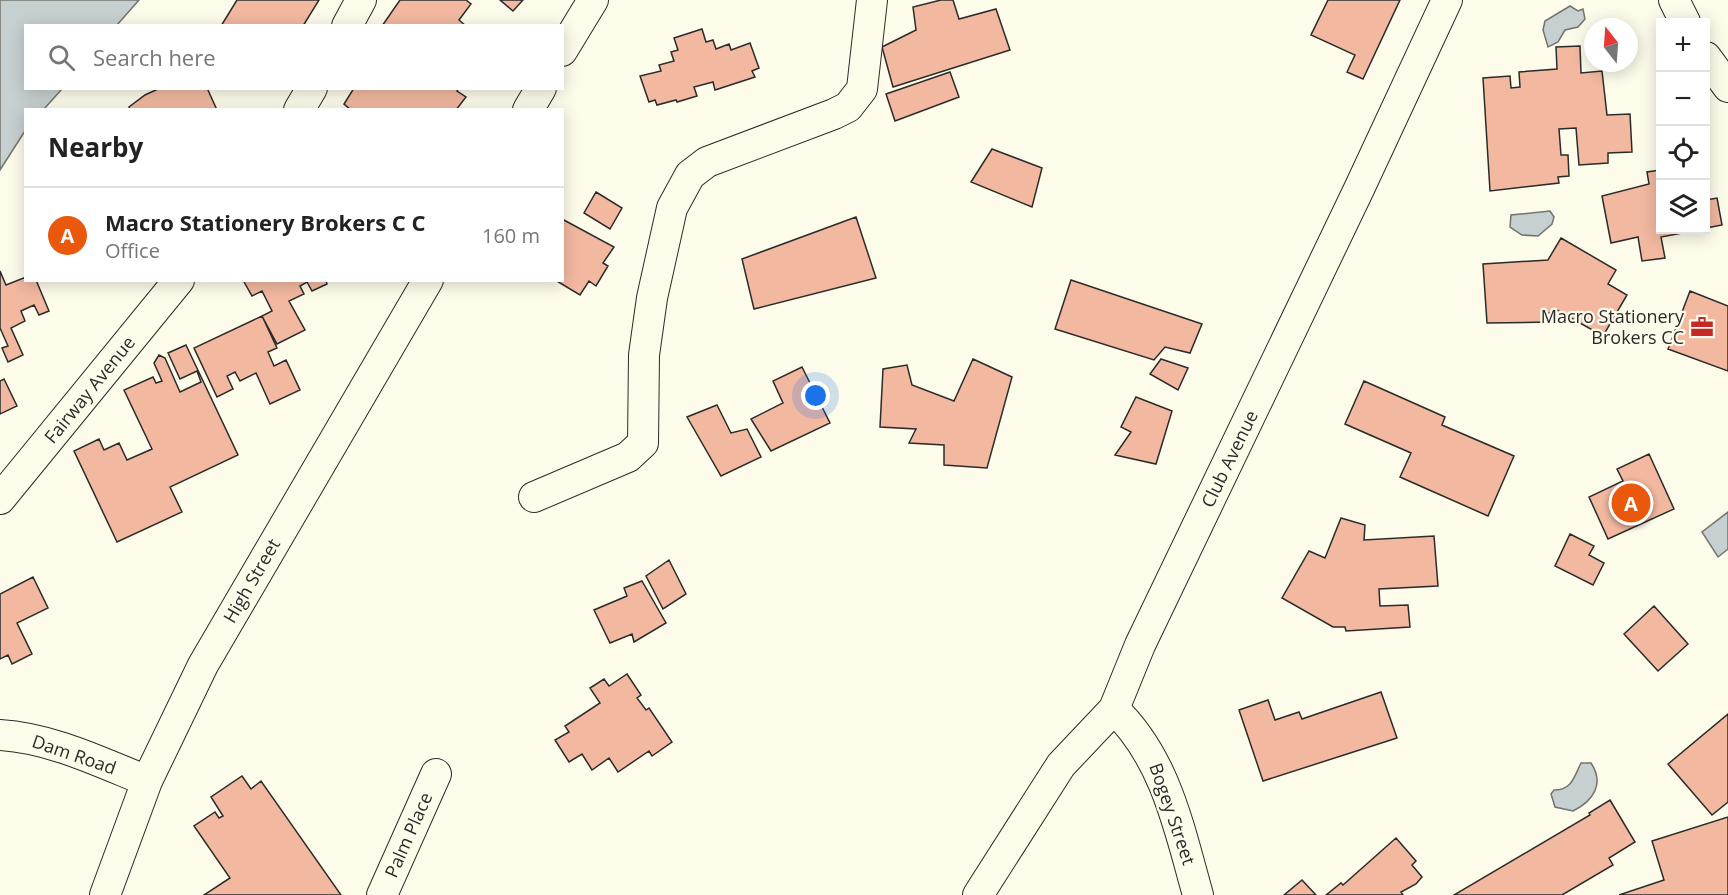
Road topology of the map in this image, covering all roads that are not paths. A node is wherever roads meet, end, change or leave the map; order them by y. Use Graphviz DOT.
graph roads {
  1 [pos="361,0"];
  2 [pos="592,0"];
  3 [pos="872,0"];
  4 [pos="1447,0"];
  5 [pos="1674,0"];
  6 [pos="1683,18"];
  7 [pos="347,24"];
  8 [pos="564,48"];
  9 [pos="1710,62"];
  10 [pos="1728,87"];
  11 [pos="311,90"];
  12 [pos="540,90"];
  13 [pos="300,108"];
  14 [pos="529,108"];
  15 [pos="177,282"];
  16 [pos="427,282"];
  17 [pos="534,497"];
  18 [pos="0,499"];
  19 [pos="1114,709"];
  20 [pos="0,735"];
  21 [pos="436,774"];
  22 [pos="147,781"];
  23 [pos="105,895"];
  24 [pos="382,895"];
  25 [pos="978,895"];
  26 [pos="1198,895"];
  1 -- 7 [label="street"];
  2 -- 8 [label="street"];
  3 -- 17 [label="street"];
  4 -- 19 [label="street, Club Avenue"];
  5 -- 6 [label="street"];
  9 -- 10 [label="street"];
  11 -- 13 [label="street"];
  12 -- 14 [label="street"];
  15 -- 18 [label="street, Fairway Avenue"];
  16 -- 22 [label="street, High Street"];
  19 -- 25 [label="street, Club Avenue"];
  19 -- 26 [label="street, Bogey Street"];
  20 -- 22 [label="street, Dam Road"];
  21 -- 24 [label="street, Palm Place"];
  22 -- 23 [label="street, High Street"];
}
